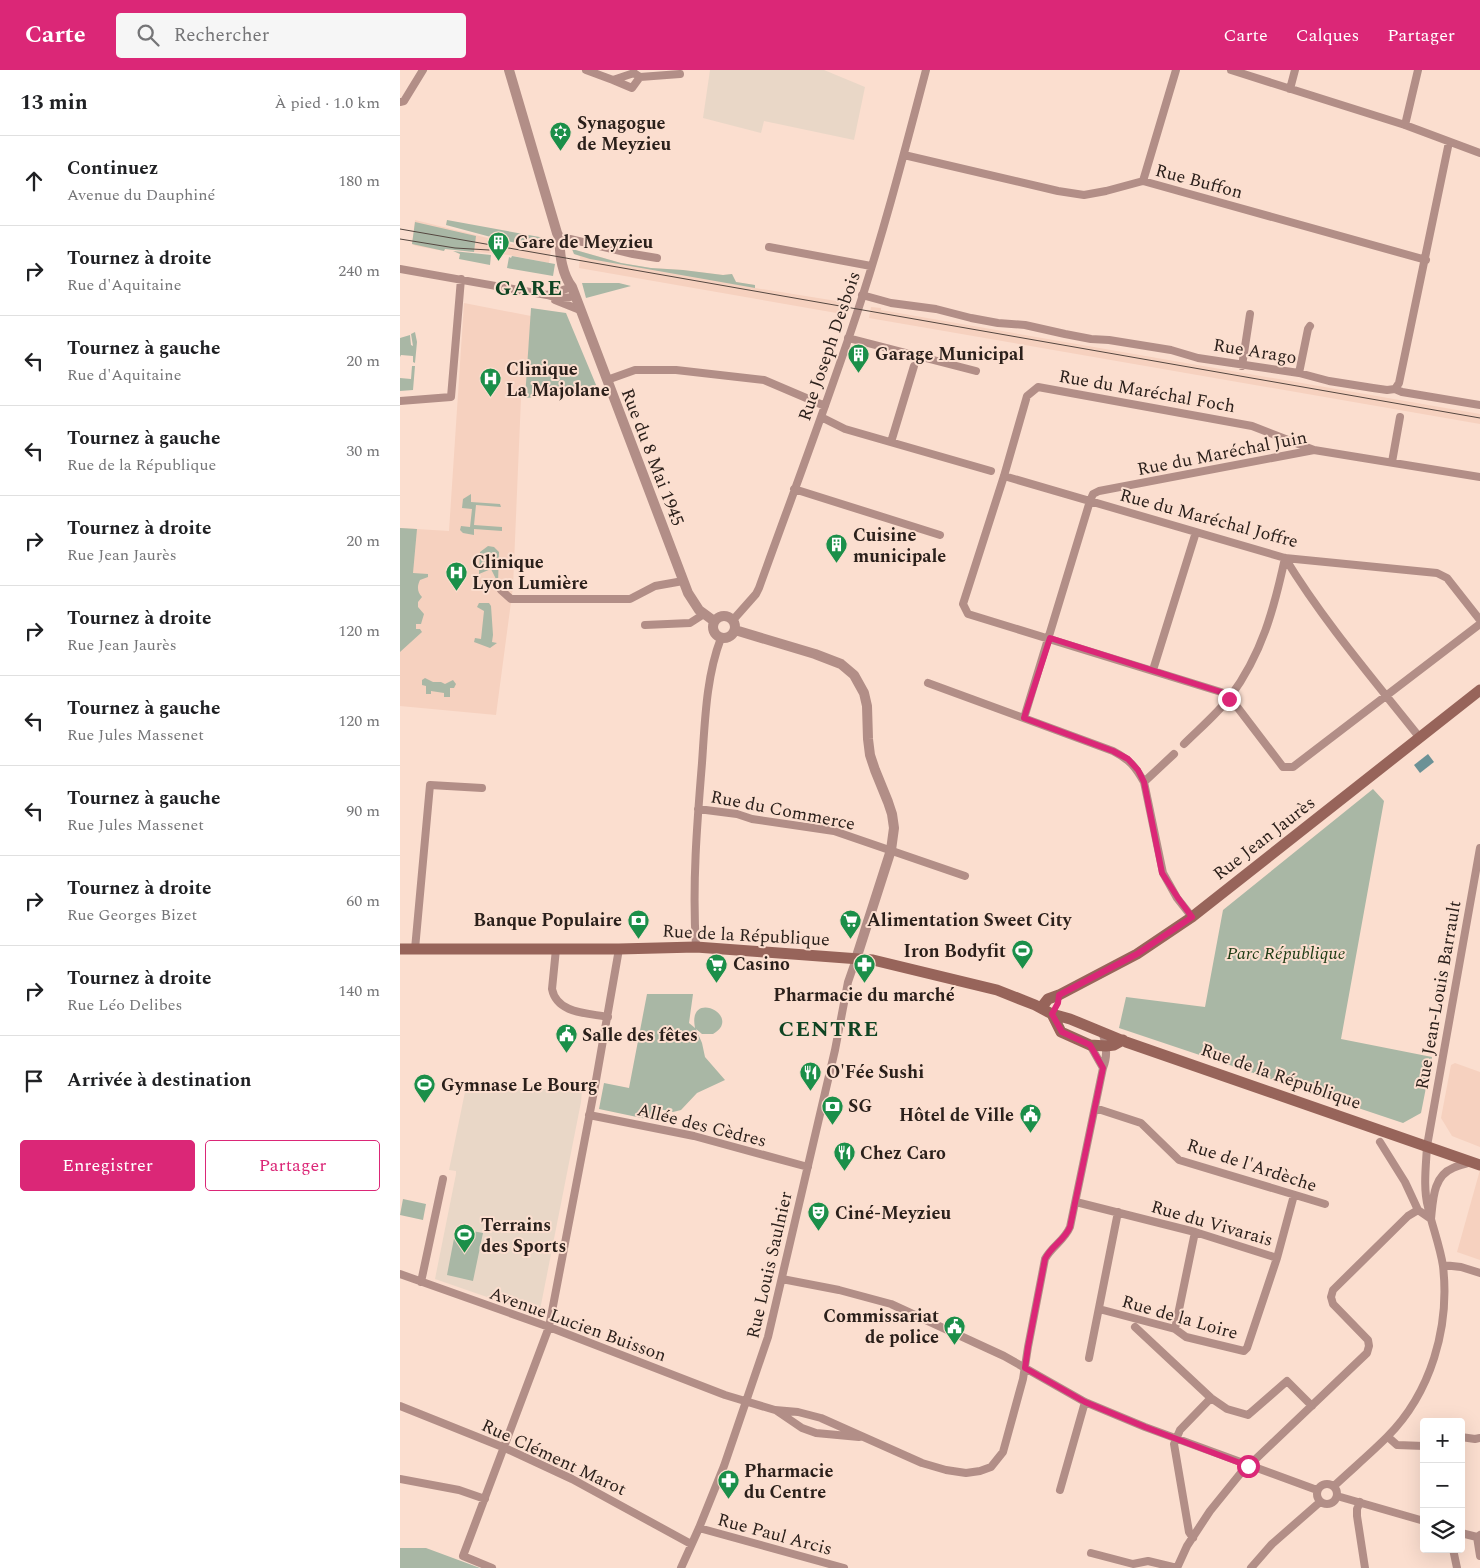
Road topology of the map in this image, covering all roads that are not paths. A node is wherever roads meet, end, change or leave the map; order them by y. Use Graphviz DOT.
graph roads {
  1 [pos="423,70"];
  2 [pos="509,70"];
  3 [pos="586,70"];
  4 [pos="926,70"];
  5 [pos="1176,70"];
  6 [pos="1231,70"];
  7 [pos="1295,70"];
  8 [pos="1418,70"];
  9 [pos="680,74"];
  10 [pos="640,77"];
  11 [pos="613,80"];
  12 [pos="1290,90"];
  13 [pos="400,102"];
  14 [pos="1406,125"];
  15 [pos="1449,142"];
  16 [pos="1480,153"];
  17 [pos="904,155"];
  18 [pos="1143,181"];
  19 [pos="560,240"];
  20 [pos="769,247"];
  21 [pos="657,258"];
  22 [pos="1426,260"];
  23 [pos="871,266"];
  24 [pos="400,269"];
  25 [pos="461,280"];
  26 [pos="574,291"];
  27 [pos="547,295"];
  28 [pos="862,295"];
  29 [pos="580,310"];
  30 [pos="1250,314"];
  31 [pos="1310,326"];
  32 [pos="848,338"];
  33 [pos="914,366"];
  34 [pos="1242,366"];
  35 [pos="976,372"];
  36 [pos="1299,373"];
  37 [pos="607,380"];
  38 [pos="1395,389"];
  39 [pos="400,401"];
  40 [pos="826,406"];
  41 [pos="1480,406"];
  42 [pos="821,417"];
  43 [pos="1400,417"];
  44 [pos="891,442"];
  45 [pos="1314,450"];
  46 [pos="1392,462"];
  47 [pos="991,471"];
  48 [pos="1004,476"];
  49 [pos="1480,477"];
  50 [pos="794,489"];
  51 [pos="1090,501"];
  52 [pos="1196,532"];
  53 [pos="940,535"];
  54 [pos="1286,558"];
  55 [pos="683,581"];
  56 [pos="501,590"];
  57 [pos="704,614"];
  58 [pos="1480,620"];
  59 [pos="714,621"];
  60 [pos="1480,624"];
  61 [pos="645,625"];
  62 [pos="734,625"];
  63 [pos="721,638"];
  64 [pos="1050,638"];
  65 [pos="1153,670"];
  66 [pos="928,683"];
  67 [pos="1480,690"];
  68 [pos="1386,696"];
  69 [pos="1229,699"];
  70 [pos="1024,718"];
  71 [pos="1420,738"];
  72 [pos="1184,744"];
  73 [pos="1174,754"];
  74 [pos="1144,782"];
  75 [pos="482,788"];
  76 [pos="698,809"];
  77 [pos="1480,848"];
  78 [pos="891,850"];
  79 [pos="1478,870"];
  80 [pos="965,876"];
  81 [pos="1192,917"];
  82 [pos="696,947"];
  83 [pos="400,949"];
  84 [pos="415,949"];
  85 [pos="556,949"];
  86 [pos="619,949"];
  87 [pos="856,958"];
  88 [pos="1059,995"];
  89 [pos="1041,1008"];
  90 [pos="1052,1014"];
  91 [pos="608,1017"];
  92 [pos="1070,1019"];
  93 [pos="1062,1032"];
  94 [pos="1102,1032"];
  95 [pos="1123,1040"];
  96 [pos="1090,1045"];
  97 [pos="1106,1046"];
  98 [pos="1103,1068"];
  99 [pos="1095,1108"];
  100 [pos="589,1115"];
  101 [pos="1380,1142"];
  102 [pos="1427,1146"];
  103 [pos="1477,1162"];
  104 [pos="808,1167"];
  105 [pos="443,1179"];
  106 [pos="1294,1195"];
  107 [pos="1076,1202"];
  108 [pos="1325,1204"];
  109 [pos="1418,1210"];
  110 [pos="1118,1212"];
  111 [pos="1431,1219"];
  112 [pos="1195,1232"];
  113 [pos="1277,1258"];
  114 [pos="1442,1265"];
  115 [pos="1480,1273"];
  116 [pos="400,1274"];
  117 [pos="782,1279"];
  118 [pos="420,1282"];
  119 [pos="1099,1309"];
  120 [pos="549,1327"];
  121 [pos="1135,1327"];
  122 [pos="1175,1329"];
  123 [pos="1089,1358"];
  124 [pos="1025,1368"];
  125 [pos="1211,1398"];
  126 [pos="746,1401"];
  127 [pos="1085,1402"];
  128 [pos="400,1406"];
  129 [pos="1312,1406"];
  130 [pos="774,1410"];
  131 [pos="1388,1437"];
  132 [pos="864,1438"];
  133 [pos="1176,1438"];
  134 [pos="1465,1438"];
  135 [pos="1480,1438"];
  136 [pos="1420,1446"];
  137 [pos="505,1448"];
  138 [pos="1248,1466"];
  139 [pos="400,1479"];
  140 [pos="1334,1486"];
  141 [pos="1060,1490"];
  142 [pos="1317,1490"];
  143 [pos="1337,1496"];
  144 [pos="485,1499"];
  145 [pos="1320,1502"];
  146 [pos="1360,1502"];
  147 [pos="1420,1521"];
  148 [pos="699,1528"];
  149 [pos="1465,1534"];
  150 [pos="1478,1536"];
  151 [pos="1193,1538"];
  152 [pos="691,1544"];
  153 [pos="1454,1553"];
  154 [pos="1091,1554"];
  155 [pos="1480,1556"];
  156 [pos="492,1568"];
  157 [pos="681,1568"];
  158 [pos="844,1568"];
  159 [pos="1177,1568"];
  160 [pos="1252,1568"];
  161 [pos="1365,1568"];
  162 [pos="1456,1568"];
  1 -- 13 [label="street"];
  2 -- 19 [label="street, Rue du 8 Mai 1945"];
  3 -- 11 [label="street"];
  4 -- 17 [label="street, Rue Joseph Desbois"];
  5 -- 18 [label="street"];
  6 -- 12 [label="street"];
  7 -- 12 [label="street"];
  8 -- 14 [label="street"];
  9 -- 10 [label="street"];
  10 -- 11 [label="street"];
  10 -- 11 [label="street"];
  12 -- 14 [label="street"];
  14 -- 15 [label="street"];
  15 -- 16 [label="street"];
  15 -- 22 [label="street"];
  17 -- 18 [label="street, Rue Buffon"];
  17 -- 23 [label="street, Rue Joseph Desbois"];
  18 -- 22 [label="street, Rue Buffon"];
  19 -- 21 [label="street"];
  19 -- 26 [label="street, Rue du 8 Mai 1945"];
  20 -- 23 [label="street"];
  22 -- 38 [label="street"];
  23 -- 28 [label="street, Rue Joseph Desbois"];
  24 -- 25 [label="street"];
  25 -- 27 [label="street"];
  25 -- 39 [label="street"];
  26 -- 27 [label="street"];
  26 -- 29 [label="street, Rue du 8 Mai 1945"];
  27 -- 29 [label="street"];
  28 -- 32 [label="street, Rue Joseph Desbois"];
  28 -- 34 [label="street, Rue Arago"];
  29 -- 37 [label="street, Rue du 8 Mai 1945"];
  30 -- 34 [label="street"];
  31 -- 36 [label="street"];
  32 -- 35 [label="street"];
  32 -- 40 [label="street, Rue Joseph Desbois"];
  33 -- 44 [label="street"];
  34 -- 36 [label="street, Rue Arago"];
  36 -- 38 [label="street, Rue Arago"];
  37 -- 40 [label="street"];
  37 -- 55 [label="street, Rue du 8 Mai 1945"];
  38 -- 41 [label="street, Rue Arago"];
  40 -- 42 [label="street, Rue Joseph Desbois"];
  42 -- 44 [label="street"];
  42 -- 50 [label="street, Rue Joseph Desbois"];
  43 -- 46 [label="street"];
  44 -- 47 [label="street"];
  45 -- 46 [label="street, Rue du Maréchal Juin"];
  45 -- 48 [label="street, Rue du Maréchal Foch"];
  45 -- 51 [label="street, Rue du Maréchal Juin"];
  46 -- 49 [label="street, Rue du Maréchal Juin"];
  48 -- 51 [label="street"];
  48 -- 64 [label="street, Rue du Maréchal Foch"];
  50 -- 53 [label="street"];
  50 -- 62 [label="street, Rue Joseph Desbois"];
  51 -- 52 [label="street, Rue du Maréchal Joffre"];
  51 -- 64 [label="street"];
  52 -- 54 [label="street, Rue du Maréchal Joffre"];
  52 -- 65 [label="street"];
  54 -- 58 [label="street, Rue du Maréchal Joffre"];
  54 -- 68 [label="street"];
  54 -- 69 [label="street"];
  55 -- 56 [label="street"];
  55 -- 57 [label="street, Rue du 8 Mai 1945"];
  57 -- 59 [label="street, Rue du 8 Mai 1945"];
  57 -- 61 [label="street"];
  59 -- 62 [label="street"];
  59 -- 63 [label="street"];
  60 -- 68 [label="street"];
  62 -- 63 [label="street"];
  62 -- 78 [label="street"];
  63 -- 76 [label="street"];
  64 -- 65 [label="street, Rue du Maréchal Foch"];
  64 -- 70 [label="street"];
  65 -- 69 [label="street, Rue du Maréchal Foch"];
  66 -- 70 [label="street"];
  67 -- 71 [label="main road, Rue Jean Jaurès"];
  68 -- 69 [label="street"];
  68 -- 71 [label="street"];
  69 -- 72 [label="street"];
  70 -- 74 [label="street"];
  71 -- 81 [label="main road, Rue Jean Jaurès"];
  73 -- 74 [label="street"];
  74 -- 81 [label="street"];
  75 -- 84 [label="street"];
  76 -- 78 [label="street, Rue du Commerce"];
  76 -- 82 [label="street"];
  77 -- 79 [label="street, Rue Jean-Louis Barrault"];
  78 -- 80 [label="street, Rue du Commerce"];
  78 -- 87 [label="street"];
  79 -- 102 [label="street, Rue Jean-Louis Barrault"];
  81 -- 88 [label="main road, Rue Jean Jaurès"];
  82 -- 86 [label="main road, Rue de la République"];
  82 -- 87 [label="main road, Rue de la République"];
  83 -- 84 [label="main road, Rue de la République"];
  84 -- 85 [label="main road, Rue de la République"];
  85 -- 86 [label="main road, Rue de la République"];
  85 -- 91 [label="street"];
  86 -- 91 [label="street"];
  87 -- 89 [label="main road, Rue de la République"];
  87 -- 104 [label="street, Rue Louis Saulnier"];
  88 -- 89 [label="main road, Rue Jean Jaurès"];
  88 -- 90 [label="main road"];
  89 -- 90 [label="main road, Rue de la République"];
  90 -- 92 [label="main road, Rue de la République"];
  90 -- 93 [label="main road"];
  91 -- 100 [label="street"];
  92 -- 93 [label="main road"];
  92 -- 94 [label="main road, Rue de la République"];
  93 -- 96 [label="main road"];
  94 -- 95 [label="main road, Rue de la République"];
  94 -- 97 [label="street"];
  95 -- 97 [label="main road"];
  95 -- 102 [label="main road, Rue de la République"];
  96 -- 97 [label="main road"];
  96 -- 98 [label="street"];
  97 -- 98 [label="street"];
  98 -- 99 [label="street"];
  99 -- 106 [label="street, Rue de l'Ardèche"];
  99 -- 107 [label="street"];
  100 -- 104 [label="street, Allée des Cèdres"];
  100 -- 120 [label="street"];
  101 -- 109 [label="street"];
  102 -- 103 [label="main road, Rue de la République"];
  102 -- 111 [label="street, Rue Jean-Louis Barrault"];
  103 -- 111 [label="street"];
  104 -- 117 [label="street, Rue Louis Saulnier"];
  105 -- 118 [label="street"];
  106 -- 108 [label="street, Rue de l'Ardèche"];
  106 -- 113 [label="street, Rue du Vivarais"];
  107 -- 110 [label="street, Rue du Vivarais"];
  107 -- 124 [label="street"];
  109 -- 111 [label="street"];
  109 -- 129 [label="street"];
  110 -- 112 [label="street, Rue du Vivarais"];
  110 -- 119 [label="street"];
  111 -- 114 [label="street, Rue Jean-Louis Barrault"];
  112 -- 113 [label="street, Rue du Vivarais"];
  112 -- 122 [label="street"];
  113 -- 122 [label="street, Rue de la Loire"];
  114 -- 115 [label="street"];
  114 -- 131 [label="street, Rue Jean-Louis Barrault"];
  116 -- 118 [label="street, Avenue Lucien Buisson"];
  117 -- 124 [label="street"];
  117 -- 126 [label="street, Rue Louis Saulnier"];
  118 -- 120 [label="street, Avenue Lucien Buisson"];
  119 -- 122 [label="street, Rue de la Loire"];
  119 -- 123 [label="street"];
  120 -- 126 [label="street, Avenue Lucien Buisson"];
  120 -- 137 [label="street"];
  121 -- 125 [label="street"];
  124 -- 127 [label="street"];
  124 -- 132 [label="street"];
  125 -- 129 [label="street"];
  125 -- 133 [label="street"];
  126 -- 130 [label="street, Avenue Lucien Buisson"];
  126 -- 148 [label="street, Rue Louis Saulnier"];
  127 -- 133 [label="street"];
  127 -- 141 [label="street"];
  128 -- 137 [label="street, Rue Clément Marot"];
  129 -- 138 [label="street"];
  130 -- 132 [label="street"];
  130 -- 132 [label="street"];
  131 -- 136 [label="street"];
  131 -- 140 [label="street, Rue Jean-Louis Barrault"];
  133 -- 138 [label="street"];
  133 -- 151 [label="street"];
  134 -- 135 [label="street"];
  137 -- 144 [label="street"];
  137 -- 152 [label="street, Rue Clément Marot"];
  138 -- 142 [label="street"];
  138 -- 151 [label="street"];
  139 -- 144 [label="street"];
  140 -- 142 [label="street"];
  140 -- 143 [label="street"];
  142 -- 145 [label="street"];
  143 -- 145 [label="street"];
  143 -- 146 [label="street"];
  144 -- 156 [label="street"];
  145 -- 160 [label="street"];
  146 -- 147 [label="street"];
  146 -- 161 [label="street"];
  148 -- 152 [label="street, Rue Louis Saulnier"];
  148 -- 158 [label="street, Rue Paul Arcis"];
  149 -- 150 [label="street"];
  150 -- 155 [label="street"];
  151 -- 159 [label="street"];
  152 -- 157 [label="street, Rue Louis Saulnier"];
  153 -- 162 [label="street"];
  154 -- 159 [label="street"];
}
